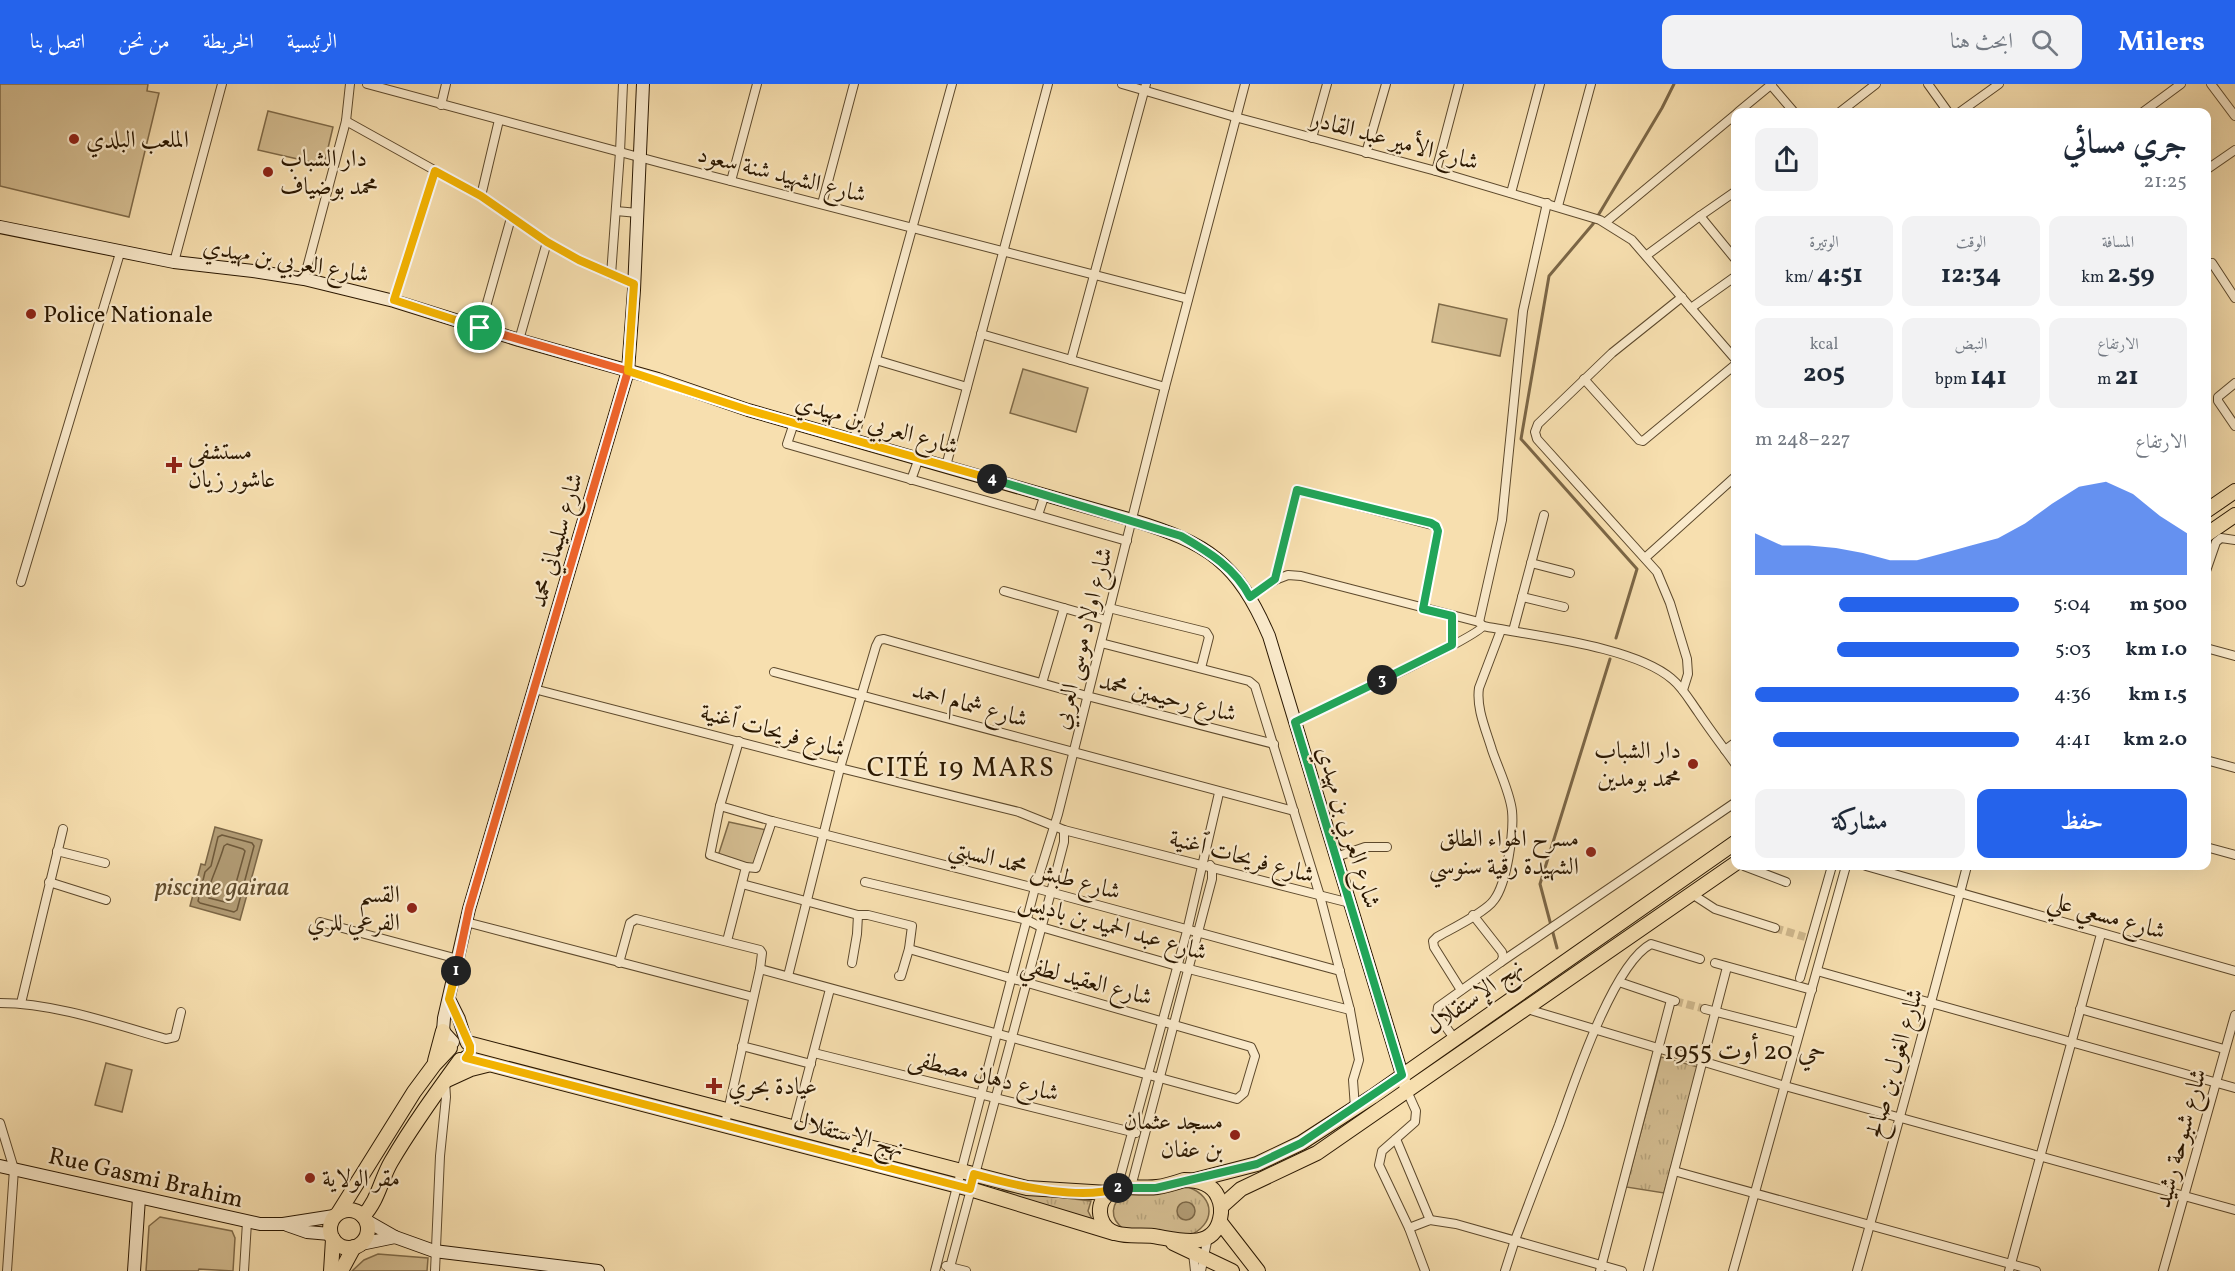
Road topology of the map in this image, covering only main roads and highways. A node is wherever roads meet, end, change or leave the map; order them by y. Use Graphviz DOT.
graph roads {
  1 [pos="2235,491"];
  2 [pos="2211,508"];
  3 [pos="2235,515"];
  4 [pos="2211,532"];
  5 [pos="1731,845"];
  6 [pos="1731,867"];
  7 [pos="443,1031"];
  8 [pos="459,1044"];
  9 [pos="463,1059"];
  10 [pos="434,1065"];
  11 [pos="500,1065"];
  12 [pos="445,1081"];
  13 [pos="1195,1180"];
  14 [pos="1118,1189"];
  15 [pos="1222,1206"];
  16 [pos="340,1210"];
  17 [pos="365,1218"];
  18 [pos="1220,1222"];
  19 [pos="1114,1233"];
  20 [pos="332,1237"];
  21 [pos="1163,1238"];
  22 [pos="358,1245"];
  23 [pos="1200,1261"];
  24 [pos="1224,1270"];
  25 [pos="331,1271"];
  26 [pos="341,1271"];
  27 [pos="1258,1271"];
  1 -- 2 [label="main road"];
  3 -- 4 [label="main road"];
  5 -- 13 [label="main road, نهج الإستقلال"];
  6 -- 15 [label="main road, نهج الإستقلال"];
  7 -- 10 [label="main road"];
  8 -- 9 [label="main road"];
  8 -- 10 [label="main road"];
  8 -- 14 [label="main road, نهج الإستقلال"];
  9 -- 11 [label="main road, نهج الإستقلال"];
  9 -- 12 [label="main road"];
  10 -- 16 [label="main road"];
  11 -- 12 [label="main road"];
  11 -- 19 [label="main road, نهج الإستقلال"];
  12 -- 17 [label="main road"];
  13 -- 14 [label="main road, نهج الإستقلال"];
  13 -- 15 [label="main road"];
  14 -- 19 [label="main road"];
  15 -- 18 [label="main road"];
  16 -- 17 [label="main road"];
  16 -- 20 [label="main road"];
  17 -- 22 [label="main road"];
  18 -- 21 [label="main road, نهج الإستقلال"];
  18 -- 27 [label="main road"];
  19 -- 21 [label="main road, نهج الإستقلال"];
  20 -- 22 [label="main road"];
  20 -- 25 [label="main road"];
  21 -- 23 [label="main road"];
  22 -- 26 [label="main road"];
  23 -- 24 [label="main road"];
}
